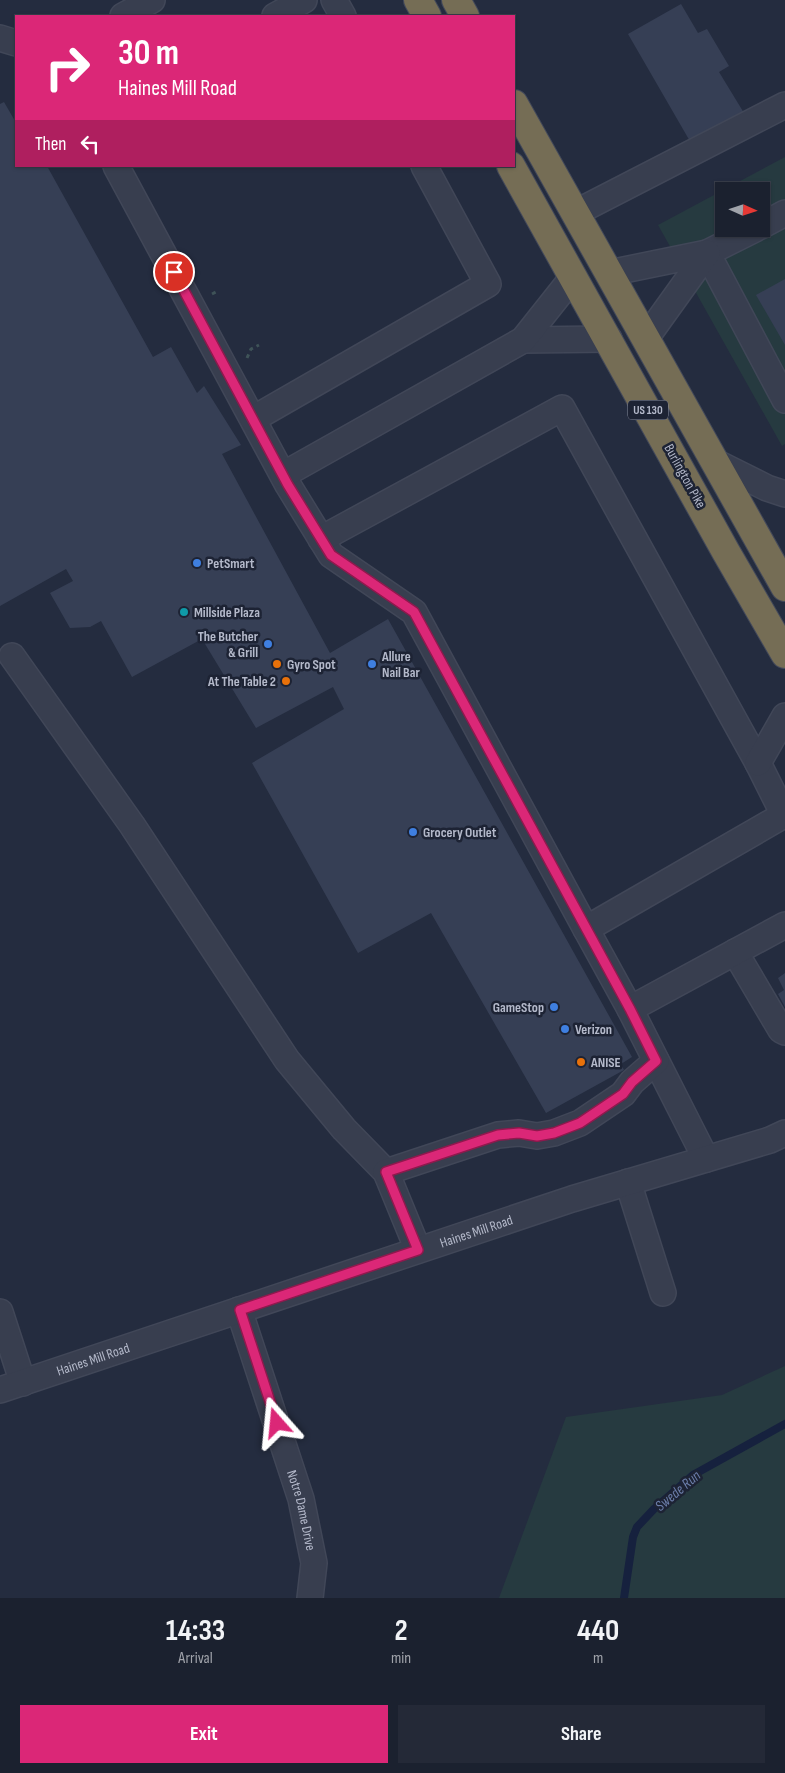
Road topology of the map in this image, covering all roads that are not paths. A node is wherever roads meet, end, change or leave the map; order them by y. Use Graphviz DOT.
graph roads {
  1 [pos="152,0"];
  2 [pos="304,0"];
  3 [pos="334,0"];
  4 [pos="418,0"];
  5 [pos="456,0"];
  6 [pos="126,15"];
  7 [pos="277,15"];
  8 [pos="342,15"];
  9 [pos="426,15"];
  10 [pos="464,15"];
  11 [pos="0,38"];
  12 [pos="15,43"];
  13 [pos="785,105"];
  14 [pos="515,106"];
  15 [pos="117,167"];
  16 [pos="425,167"];
  17 [pos="512,167"];
  18 [pos="575,213"];
  19 [pos="785,214"];
  20 [pos="770,222"];
  21 [pos="737,238"];
  22 [pos="706,253"];
  23 [pos="609,273"];
  24 [pos="573,277"];
  25 [pos="646,338"];
  26 [pos="609,339"];
  27 [pos="523,340"];
  28 [pos="785,400"];
  29 [pos="253,419"];
  30 [pos="715,462"];
  31 [pos="283,475"];
  32 [pos="785,494"];
  33 [pos="321,539"];
  34 [pos="785,587"];
  35 [pos="785,654"];
  36 [pos="12,656"];
  37 [pos="785,716"];
  38 [pos="758,763"];
  39 [pos="784,815"];
  40 [pos="785,925"];
  41 [pos="586,929"];
  42 [pos="735,952"];
  43 [pos="630,1009"];
  44 [pos="785,1032"];
  45 [pos="656,1061"];
  46 [pos="785,1133"];
  47 [pos="706,1159"];
  48 [pos="386,1172"];
  49 [pos="628,1182"];
  50 [pos="418,1250"];
  51 [pos="662,1293"];
  52 [pos="240,1310"];
  53 [pos="0,1312"];
  54 [pos="11,1387"];
  55 [pos="310,1598"];
  1 -- 6 [label="street"];
  2 -- 7 [label="street"];
  3 -- 8 [label="street"];
  4 -- 9 [label="highway"];
  5 -- 10 [label="highway"];
  11 -- 12 [label="street"];
  13 -- 18 [label="street"];
  14 -- 18 [label="highway, US 130"];
  15 -- 29 [label="street"];
  16 -- 29 [label="street"];
  17 -- 24 [label="highway, Burlington Pike / US 130"];
  18 -- 23 [label="highway, US 130"];
  19 -- 20 [label="street"];
  21 -- 22 [label="street"];
  22 -- 23 [label="street"];
  22 -- 25 [label="street"];
  22 -- 28 [label="street"];
  23 -- 25 [label="highway, US 130"];
  24 -- 26 [label="highway, Burlington Pike / US 130"];
  24 -- 27 [label="street"];
  25 -- 30 [label="highway, US 130"];
  26 -- 27 [label="street"];
  26 -- 35 [label="highway, Burlington Pike / US 130"];
  27 -- 31 [label="street"];
  29 -- 31 [label="street"];
  30 -- 32 [label="street"];
  30 -- 34 [label="highway, US 130"];
  31 -- 33 [label="street"];
  33 -- 38 [label="street"];
  33 -- 41 [label="street"];
  36 -- 48 [label="street"];
  37 -- 38 [label="street"];
  38 -- 39 [label="street"];
  39 -- 41 [label="street"];
  40 -- 42 [label="street"];
  41 -- 43 [label="street"];
  42 -- 43 [label="street"];
  42 -- 44 [label="street"];
  43 -- 45 [label="street"];
  45 -- 47 [label="street"];
  45 -- 48 [label="street"];
  46 -- 47 [label="street, Haines Mill Road"];
  47 -- 49 [label="street, Haines Mill Road"];
  48 -- 50 [label="street"];
  49 -- 50 [label="street, Haines Mill Road"];
  49 -- 51 [label="street"];
  50 -- 52 [label="street, Haines Mill Road"];
  52 -- 54 [label="street, Haines Mill Road"];
  52 -- 55 [label="street, Notre Dame Drive"];
  53 -- 54 [label="street"];
}
